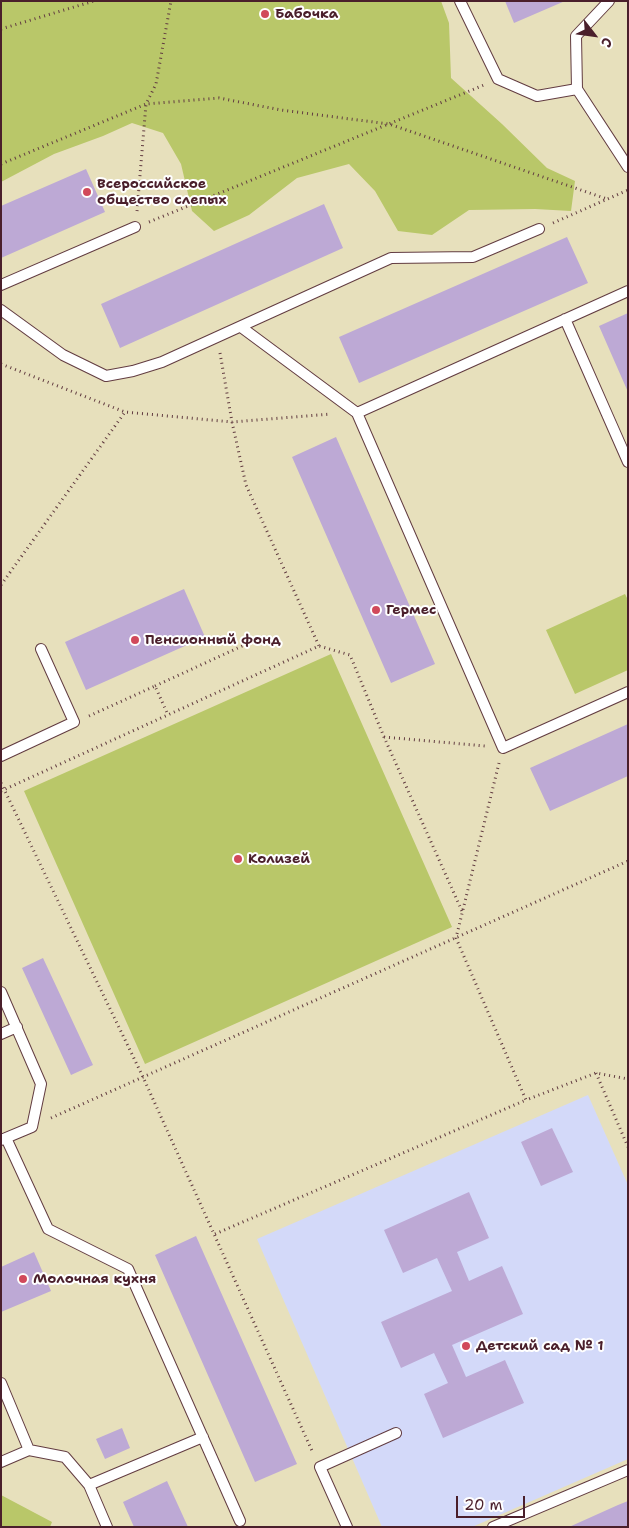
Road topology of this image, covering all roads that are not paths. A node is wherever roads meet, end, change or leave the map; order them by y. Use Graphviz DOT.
graph roads {
  1 [pos="460,1"];
  2 [pos="609,1"];
  3 [pos="577,89"];
  4 [pos="628,167"];
  5 [pos="136,227"];
  6 [pos="539,229"];
  7 [pos="1,285"];
  8 [pos="628,291"];
  9 [pos="1,310"];
  10 [pos="565,319"];
  11 [pos="241,327"];
  12 [pos="357,412"];
  13 [pos="628,462"];
  14 [pos="41,649"];
  15 [pos="628,692"];
  16 [pos="1,756"];
  17 [pos="1,992"];
  18 [pos="16,1027"];
  19 [pos="1,1034"];
  20 [pos="4,1139"];
  21 [pos="1,1382"];
  22 [pos="396,1432"];
  23 [pos="203,1437"];
  24 [pos="30,1450"];
  25 [pos="1,1462"];
  26 [pos="628,1470"];
  27 [pos="89,1485"];
  28 [pos="240,1521"];
  29 [pos="107,1527"];
  30 [pos="347,1527"];
  31 [pos="493,1527"];
  1 -- 3 [label="lane"];
  2 -- 3 [label="lane"];
  3 -- 4 [label="lane"];
  5 -- 7 [label="lane"];
  6 -- 11 [label="lane"];
  8 -- 10 [label="lane"];
  9 -- 11 [label="lane"];
  10 -- 12 [label="lane"];
  10 -- 13 [label="lane"];
  11 -- 12 [label="lane"];
  12 -- 15 [label="lane"];
  14 -- 16 [label="lane"];
  17 -- 18 [label="lane"];
  18 -- 19 [label="lane"];
  18 -- 20 [label="lane"];
  20 -- 23 [label="lane"];
  21 -- 24 [label="lane"];
  22 -- 30 [label="lane"];
  23 -- 27 [label="lane"];
  23 -- 28 [label="lane"];
  24 -- 25 [label="lane"];
  24 -- 27 [label="lane"];
  26 -- 31 [label="lane"];
  27 -- 29 [label="lane"];
}
